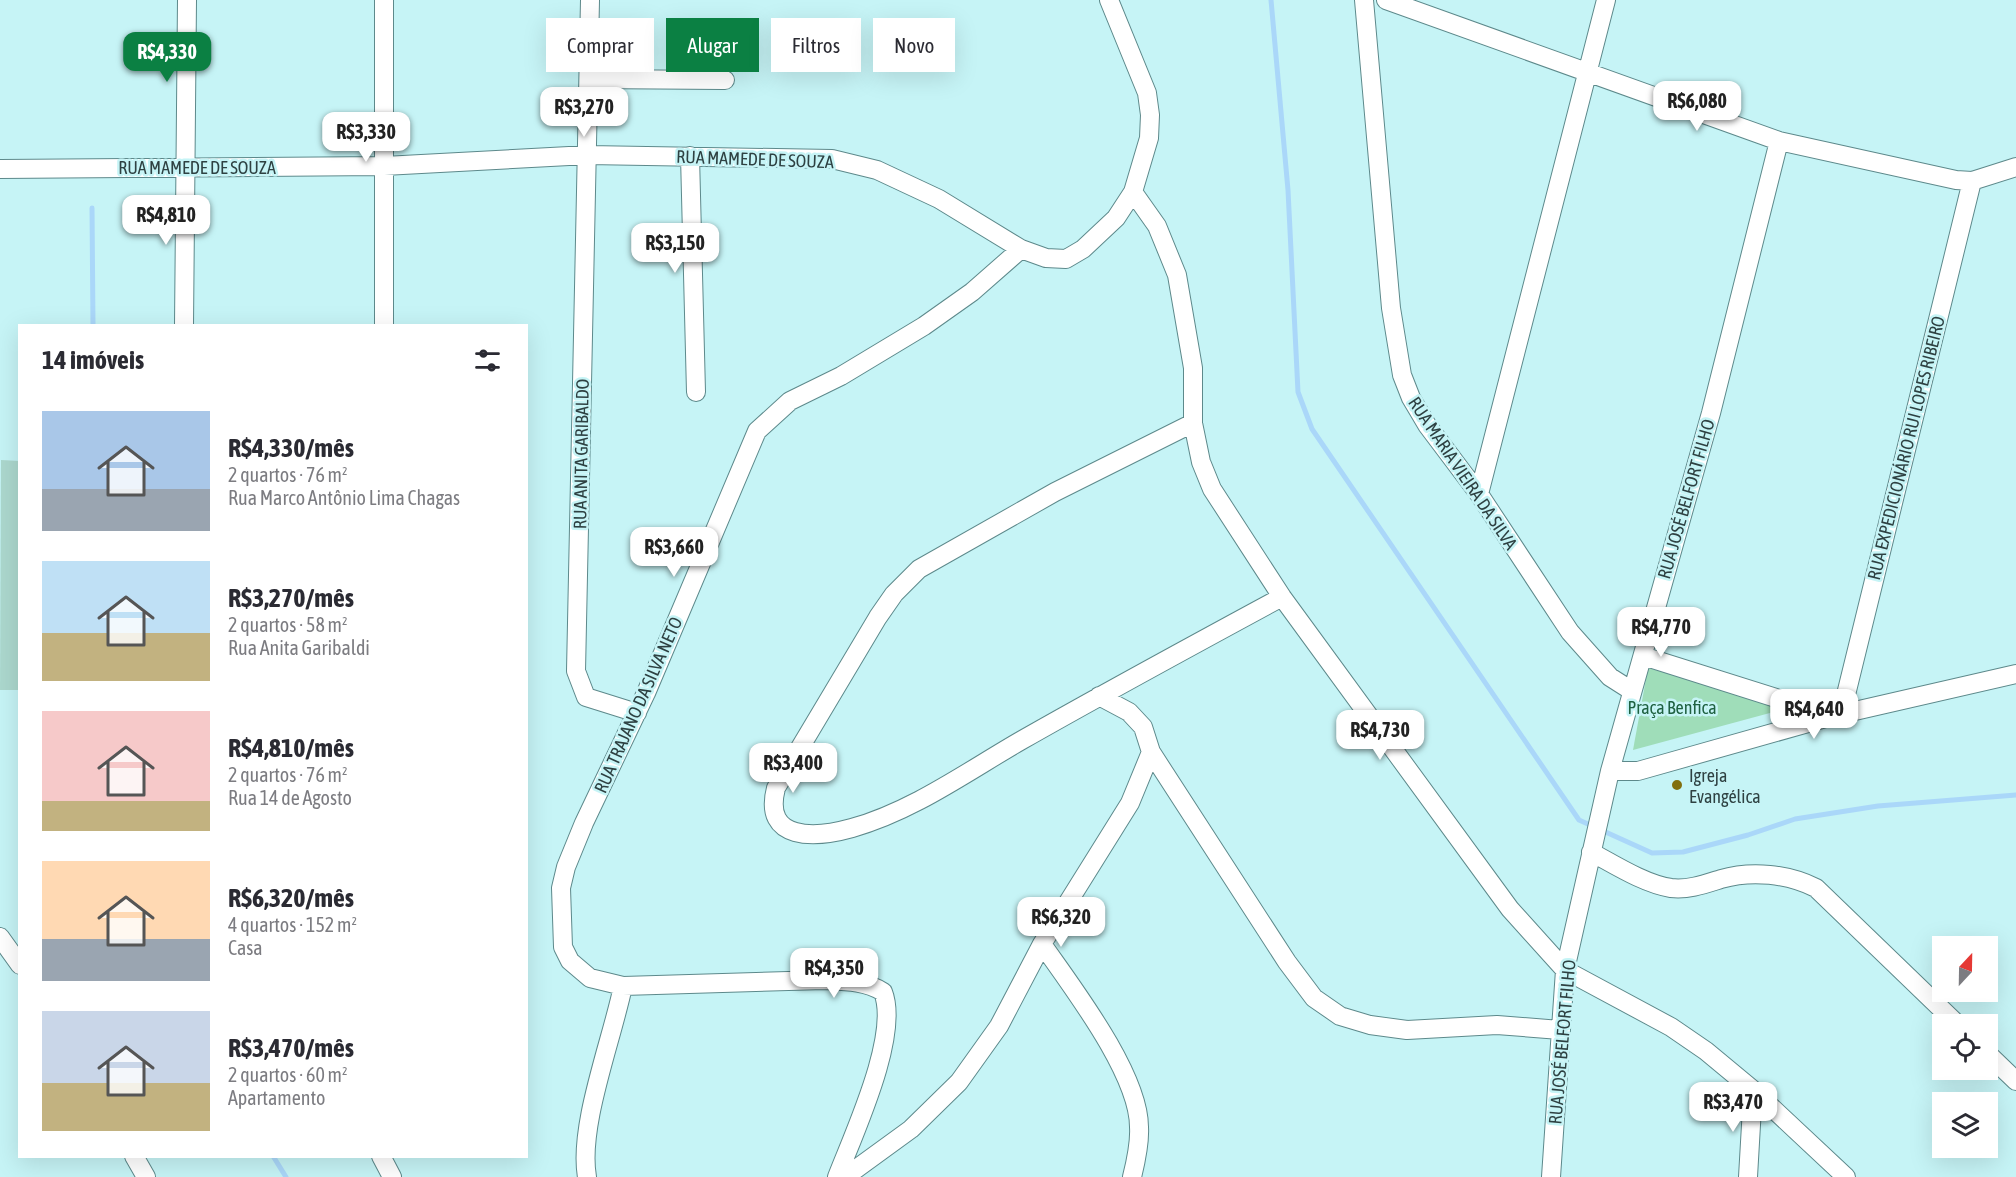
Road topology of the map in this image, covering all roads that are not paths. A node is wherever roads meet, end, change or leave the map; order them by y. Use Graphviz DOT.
graph roads {
  1 [pos="187,0"];
  2 [pos="384,0"];
  3 [pos="590,0"];
  4 [pos="1109,0"];
  5 [pos="1364,0"];
  6 [pos="1386,0"];
  7 [pos="1606,0"];
  8 [pos="1586,74"];
  9 [pos="589,79"];
  10 [pos="725,80"];
  11 [pos="1779,141"];
  12 [pos="588,155"];
  13 [pos="690,156"];
  14 [pos="384,166"];
  15 [pos="184,167"];
  16 [pos="2016,167"];
  17 [pos="0,169"];
  18 [pos="1972,181"];
  19 [pos="1133,192"];
  20 [pos="1021,249"];
  21 [pos="184,324"];
  22 [pos="384,324"];
  23 [pos="696,392"];
  24 [pos="1193,423"];
  25 [pos="1479,494"];
  26 [pos="1282,597"];
  27 [pos="1643,656"];
  28 [pos="2016,674"];
  29 [pos="1632,691"];
  30 [pos="1099,696"];
  31 [pos="637,713"];
  32 [pos="1837,716"];
  33 [pos="1151,752"];
  34 [pos="1610,771"];
  35 [pos="1591,852"];
  36 [pos="0,937"];
  37 [pos="1042,944"];
  38 [pos="18,962"];
  39 [pos="1565,970"];
  40 [pos="623,986"];
  41 [pos="1947,1014"];
  42 [pos="1560,1030"];
  43 [pos="1998,1064"];
  44 [pos="2016,1081"];
  45 [pos="1753,1090"];
  46 [pos="135,1158"];
  47 [pos="382,1158"];
  48 [pos="146,1177"];
  49 [pos="392,1177"];
  50 [pos="587,1177"];
  51 [pos="837,1177"];
  52 [pos="846,1177"];
  53 [pos="1132,1177"];
  54 [pos="1551,1177"];
  55 [pos="1748,1177"];
  56 [pos="1846,1177"];
  1 -- 15 [label="street"];
  2 -- 14 [label="street"];
  3 -- 9 [label="street"];
  4 -- 19 [label="street, RUA MAMEDE DE SOUZA"];
  5 -- 25 [label="street, RUA MARIA VIEIRA DA SILVA"];
  6 -- 8 [label="street"];
  7 -- 8 [label="street"];
  8 -- 11 [label="street"];
  8 -- 25 [label="street"];
  9 -- 10 [label="street"];
  9 -- 12 [label="street"];
  11 -- 18 [label="street"];
  11 -- 27 [label="street, RUA JOSÉ BELFORT FILHO"];
  12 -- 13 [label="street, RUA MAMEDE DE SOUZA"];
  12 -- 14 [label="street, RUA MAMEDE DE SOUZA"];
  12 -- 31 [label="street, RUA ANITA GARIBALDO"];
  13 -- 20 [label="street, RUA MAMEDE DE SOUZA"];
  13 -- 23 [label="street"];
  14 -- 15 [label="street, RUA MAMEDE DE SOUZA"];
  14 -- 22 [label="street"];
  15 -- 17 [label="street, RUA MAMEDE DE SOUZA"];
  15 -- 21 [label="street"];
  16 -- 18 [label="street"];
  18 -- 32 [label="street, RUA EXPEDICIONÁRIO RUI LOPES RIBEIRO"];
  19 -- 20 [label="street, RUA MAMEDE DE SOUZA"];
  19 -- 24 [label="street"];
  20 -- 31 [label="street, RUA TRAJANO DA SILVA NETO"];
  24 -- 26 [label="street"];
  24 -- 30 [label="street"];
  25 -- 29 [label="street, RUA MARIA VIEIRA DA SILVA"];
  26 -- 30 [label="street"];
  26 -- 39 [label="street"];
  27 -- 29 [label="street, RUA JOSÉ BELFORT FILHO"];
  27 -- 32 [label="street"];
  28 -- 32 [label="street"];
  29 -- 34 [label="street, RUA JOSÉ BELFORT FILHO"];
  30 -- 33 [label="street"];
  31 -- 40 [label="street, RUA TRAJANO DA SILVA NETO"];
  32 -- 34 [label="street"];
  33 -- 37 [label="street"];
  33 -- 42 [label="street"];
  34 -- 35 [label="street, RUA JOSÉ BELFORT FILHO"];
  35 -- 39 [label="street, RUA JOSÉ BELFORT FILHO"];
  35 -- 41 [label="street"];
  36 -- 38 [label="street"];
  37 -- 52 [label="street"];
  37 -- 53 [label="street"];
  39 -- 42 [label="street, RUA JOSÉ BELFORT FILHO"];
  39 -- 45 [label="street"];
  40 -- 50 [label="street"];
  40 -- 51 [label="street, RUA TRAJANO DA SILVA NETO"];
  42 -- 54 [label="street, RUA JOSÉ BELFORT FILHO"];
  43 -- 44 [label="street"];
  45 -- 55 [label="street"];
  45 -- 56 [label="street"];
  46 -- 48 [label="street"];
  47 -- 49 [label="street"];
}
